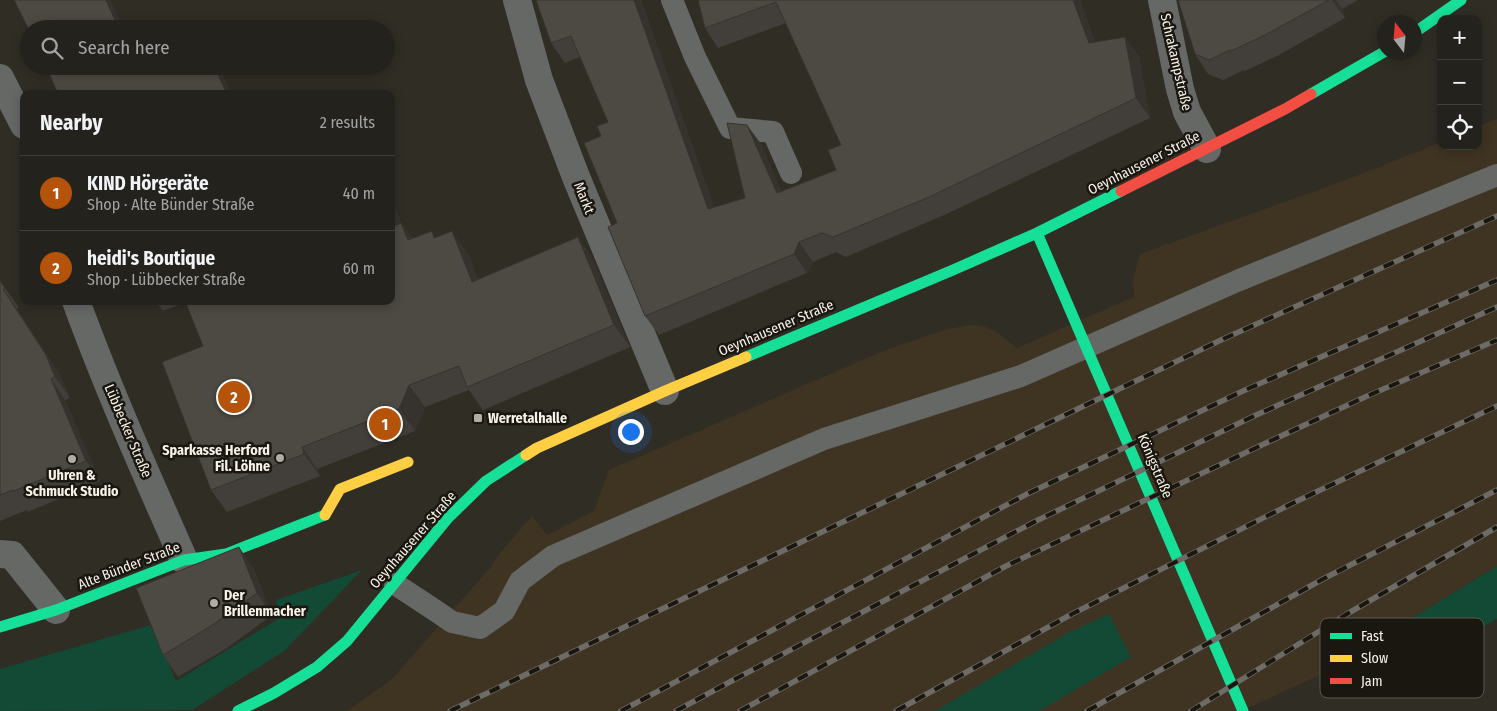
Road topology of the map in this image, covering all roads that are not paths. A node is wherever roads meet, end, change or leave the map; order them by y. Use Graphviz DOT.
graph roads {
  1 [pos="517,0"];
  2 [pos="672,0"];
  3 [pos="1162,0"];
  4 [pos="1461,0"];
  5 [pos="1422,27"];
  6 [pos="1377,56"];
  7 [pos="0,78"];
  8 [pos="20,117"];
  9 [pos="1207,149"];
  10 [pos="791,173"];
  11 [pos="1497,175"];
  12 [pos="1037,234"];
  13 [pos="77,305"];
  14 [pos="665,390"];
  15 [pos="408,462"];
  16 [pos="0,554"];
  17 [pos="184,560"];
  18 [pos="395,584"];
  19 [pos="56,610"];
  20 [pos="0,627"];
  21 [pos="238,711"];
  22 [pos="1243,711"];
  1 -- 14 [label="street, Markt"];
  2 -- 10 [label="lane"];
  3 -- 9 [label="street, Schrakampstraße"];
  4 -- 5 [label="main road"];
  6 -- 9 [label="main road, Oeynhausener Straße"];
  7 -- 8 [label="street"];
  9 -- 12 [label="main road, Oeynhausener Straße"];
  11 -- 18 [label="lane"];
  12 -- 14 [label="main road, Oeynhausener Straße"];
  12 -- 22 [label="main road, Königstraße"];
  13 -- 17 [label="street, Lübbecker Straße"];
  14 -- 18 [label="main road, Oeynhausener Straße"];
  15 -- 17 [label="main road, Alte Bünder Straße"];
  16 -- 19 [label="street"];
  17 -- 19 [label="main road, Alte Bünder Straße"];
  18 -- 21 [label="main road, Oeynhausener Straße"];
  19 -- 20 [label="main road, Alte Bünder Straße"];
}
